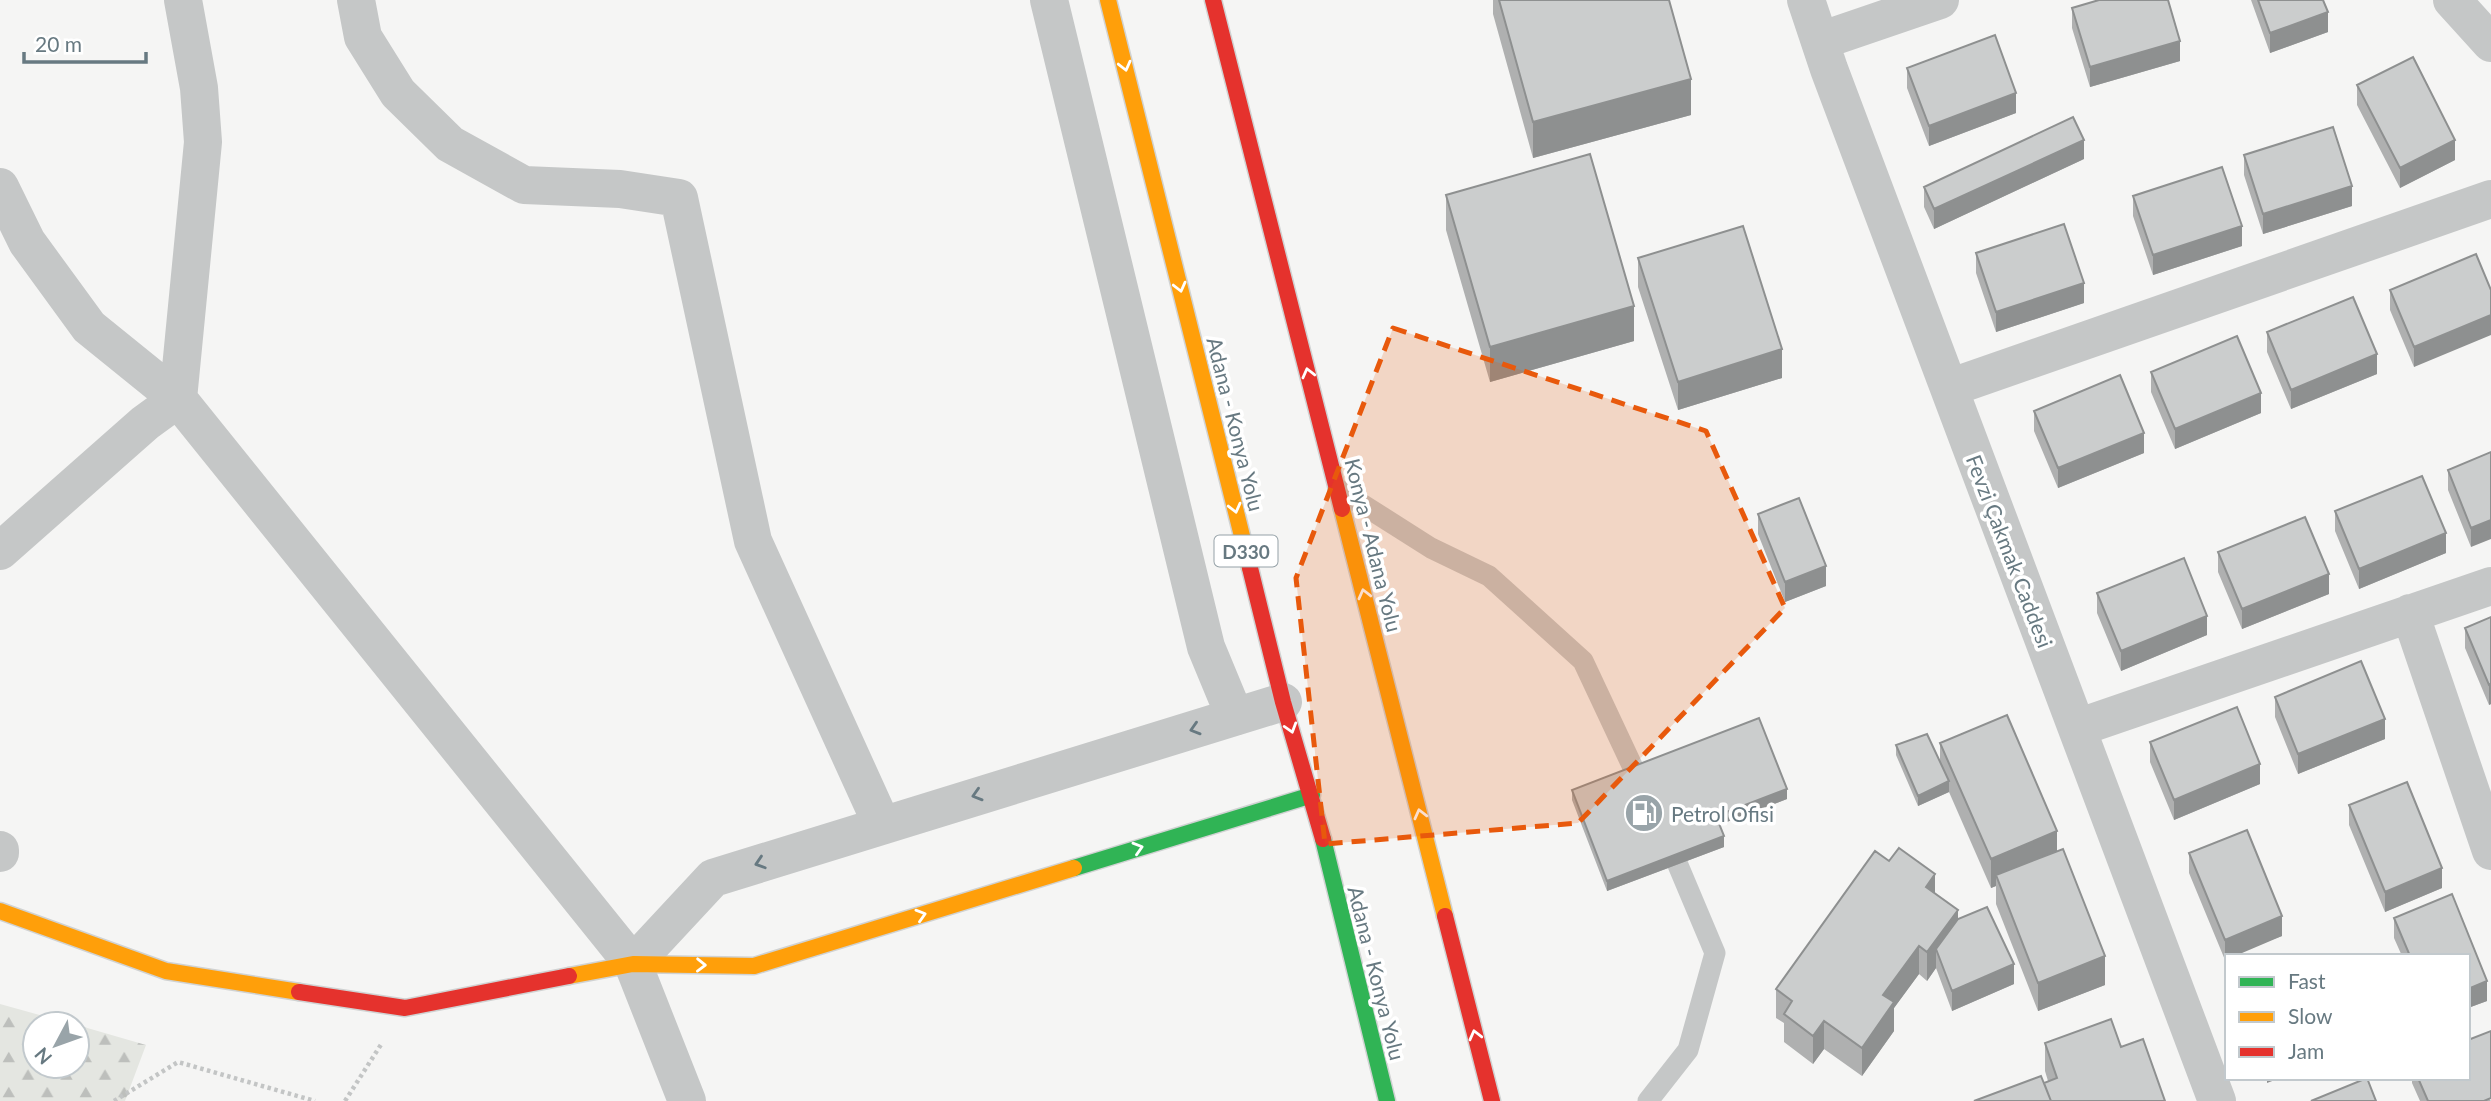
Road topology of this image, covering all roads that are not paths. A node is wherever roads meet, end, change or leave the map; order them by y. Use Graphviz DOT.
graph roads {
  1 [pos="183,0"];
  2 [pos="356,0"];
  3 [pos="1049,0"];
  4 [pos="1108,0"];
  5 [pos="1213,0"];
  6 [pos="1806,0"];
  7 [pos="1940,0"];
  8 [pos="2452,0"];
  9 [pos="1820,41"];
  10 [pos="2491,43"];
  11 [pos="0,187"];
  12 [pos="2491,199"];
  13 [pos="1949,388"];
  14 [pos="178,399"];
  15 [pos="1338,489"];
  16 [pos="0,551"];
  17 [pos="2491,586"];
  18 [pos="2410,613"];
  19 [pos="1283,702"];
  20 [pos="1235,717"];
  21 [pos="2077,728"];
  22 [pos="1312,795"];
  23 [pos="881,824"];
  24 [pos="2491,850"];
  25 [pos="0,911"];
  26 [pos="633,964"];
  27 [pos="687,1101"];
  28 [pos="1387,1101"];
  29 [pos="1492,1101"];
  30 [pos="1648,1101"];
  31 [pos="2217,1101"];
  1 -- 14 [label="street"];
  2 -- 23 [label="street"];
  3 -- 20 [label="street"];
  4 -- 19 [label="main road, Adana - Konya Yolu / D330, one-way"];
  15 -- 5 [label="main road, Konya - Adana Yolu, one-way"];
  6 -- 9 [label="street, Fevzi Çakmak Caddesi"];
  7 -- 9 [label="street"];
  8 -- 10 [label="street"];
  9 -- 13 [label="street, Fevzi Çakmak Caddesi"];
  11 -- 14 [label="street"];
  12 -- 13 [label="street"];
  13 -- 21 [label="street, Fevzi Çakmak Caddesi"];
  14 -- 16 [label="street"];
  14 -- 26 [label="street"];
  29 -- 15 [label="main road, Konya - Adana Yolu, one-way"];
  15 -- 30 [label="lane"];
  17 -- 18 [label="street"];
  18 -- 21 [label="street"];
  18 -- 24 [label="street"];
  19 -- 20 [label="street"];
  19 -- 22 [label="main road, Adana - Konya Yolu / D330, one-way"];
  20 -- 23 [label="street, one-way"];
  21 -- 31 [label="street, Fevzi Çakmak Caddesi"];
  26 -- 22 [label="main road, one-way"];
  22 -- 28 [label="main road, Adana - Konya Yolu / D330"];
  23 -- 26 [label="street, one-way"];
  25 -- 26 [label="main road"];
  26 -- 27 [label="street"];
}
